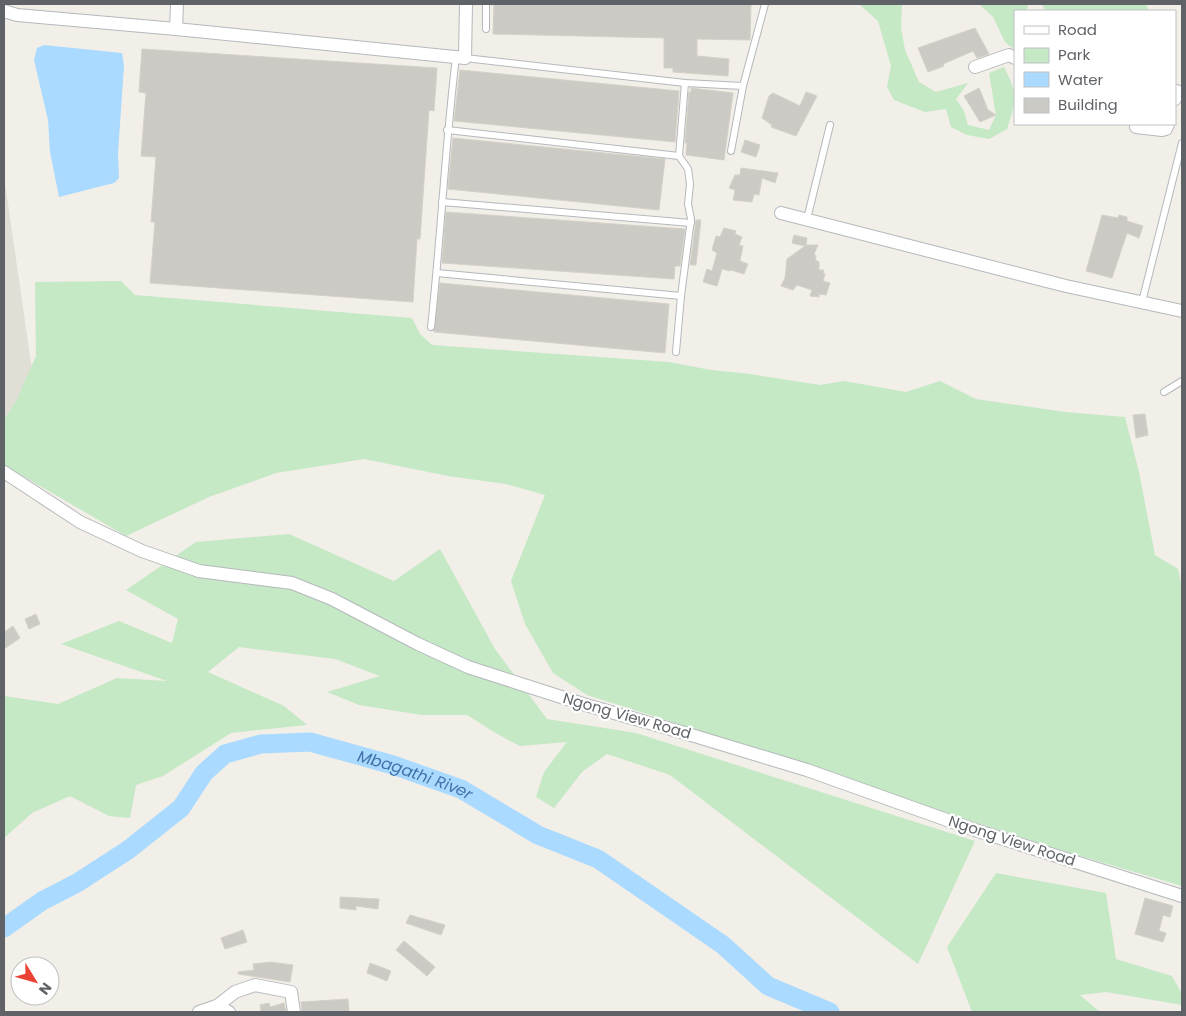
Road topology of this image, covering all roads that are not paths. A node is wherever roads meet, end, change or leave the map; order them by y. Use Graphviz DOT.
graph roads {
  1 [pos="177,4"];
  2 [pos="466,4"];
  3 [pos="486,4"];
  4 [pos="765,4"];
  5 [pos="4,11"];
  6 [pos="176,29"];
  7 [pos="486,29"];
  8 [pos="461,58"];
  9 [pos="1014,58"];
  10 [pos="975,67"];
  11 [pos="685,83"];
  12 [pos="743,86"];
  13 [pos="830,125"];
  14 [pos="1168,125"];
  15 [pos="1136,126"];
  16 [pos="447,130"];
  17 [pos="1182,143"];
  18 [pos="730,151"];
  19 [pos="679,156"];
  20 [pos="442,202"];
  21 [pos="781,214"];
  22 [pos="807,220"];
  23 [pos="691,223"];
  24 [pos="437,272"];
  25 [pos="681,296"];
  26 [pos="1142,302"];
  27 [pos="1182,311"];
  28 [pos="431,327"];
  29 [pos="676,352"];
  30 [pos="1182,381"];
  31 [pos="1164,392"];
  32 [pos="4,472"];
  33 [pos="1182,896"];
  34 [pos="217,1006"];
  35 [pos="199,1012"];
  36 [pos="229,1012"];
  37 [pos="294,1012"];
  1 -- 6 [label="street"];
  2 -- 8 [label="street"];
  3 -- 7 [label="lane"];
  4 -- 12 [label="lane"];
  5 -- 6 [label="street"];
  6 -- 8 [label="street"];
  8 -- 11 [label="lane"];
  8 -- 16 [label="lane"];
  9 -- 10 [label="street"];
  11 -- 12 [label="lane"];
  11 -- 19 [label="lane"];
  12 -- 18 [label="lane"];
  13 -- 22 [label="lane"];
  14 -- 15 [label="street"];
  16 -- 19 [label="lane"];
  16 -- 20 [label="lane"];
  17 -- 26 [label="lane"];
  19 -- 23 [label="lane"];
  20 -- 23 [label="lane"];
  20 -- 24 [label="lane"];
  21 -- 22 [label="street"];
  22 -- 26 [label="street"];
  23 -- 25 [label="lane"];
  24 -- 25 [label="lane"];
  24 -- 28 [label="lane"];
  25 -- 29 [label="lane"];
  26 -- 27 [label="street"];
  30 -- 31 [label="lane"];
  32 -- 33 [label="street, Ngong View Road"];
  34 -- 35 [label="street"];
  34 -- 36 [label="street"];
  34 -- 37 [label="street"];
}
